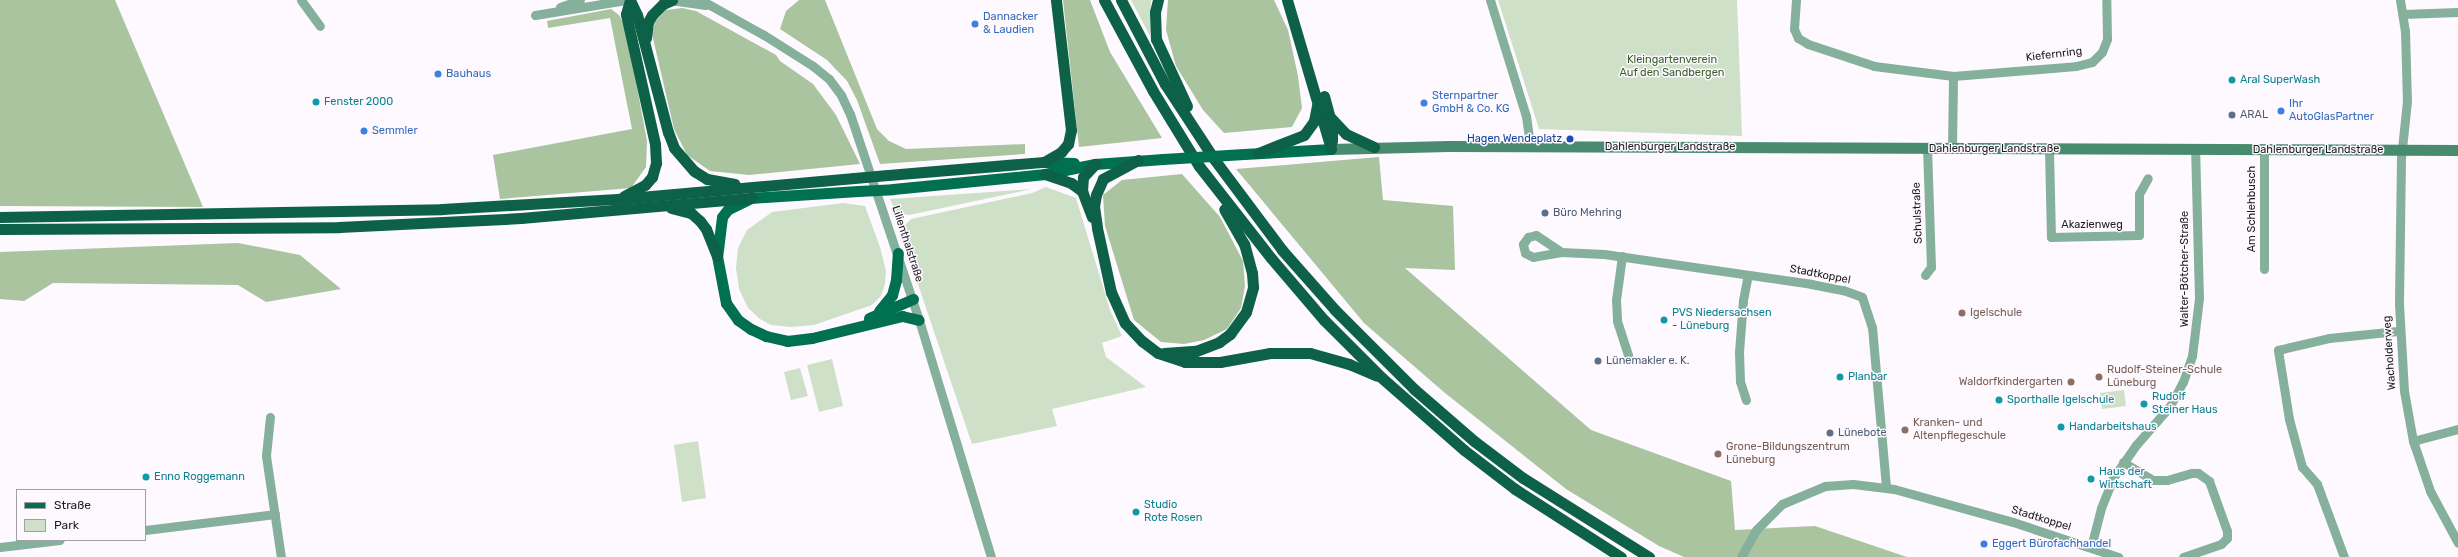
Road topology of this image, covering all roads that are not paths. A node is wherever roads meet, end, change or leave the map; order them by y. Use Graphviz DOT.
graph roads {
  1 [pos="301,0"];
  2 [pos="580,0"];
  3 [pos="626,0"];
  4 [pos="630,0"];
  5 [pos="671,0"];
  6 [pos="701,0"];
  7 [pos="1056,0"];
  8 [pos="1104,0"];
  9 [pos="1121,0"];
  10 [pos="1158,0"];
  11 [pos="1287,0"];
  12 [pos="1293,0"];
  13 [pos="1490,0"];
  14 [pos="1796,0"];
  15 [pos="2106,0"];
  16 [pos="2400,0"];
  17 [pos="709,5"];
  18 [pos="2458,12"];
  19 [pos="2403,14"];
  20 [pos="320,26"];
  21 [pos="645,44"];
  22 [pos="1953,76"];
  23 [pos="1317,98"];
  24 [pos="1330,116"];
  25 [pos="1200,138"];
  26 [pos="1530,146"];
  27 [pos="1378,147"];
  28 [pos="1331,149"];
  29 [pos="1927,149"];
  30 [pos="1952,149"];
  31 [pos="2049,150"];
  32 [pos="2195,150"];
  33 [pos="2264,150"];
  34 [pos="2402,150"];
  35 [pos="2458,150"];
  36 [pos="1258,153"];
  37 [pos="1138,160"];
  38 [pos="1044,162"];
  39 [pos="1095,164"];
  40 [pos="1045,174"];
  41 [pos="2148,178"];
  42 [pos="1216,188"];
  43 [pos="1082,191"];
  44 [pos="752,193"];
  45 [pos="618,199"];
  46 [pos="651,206"];
  47 [pos="0,217"];
  48 [pos="1097,228"];
  49 [pos="0,229"];
  50 [pos="1561,252"];
  51 [pos="898,253"];
  52 [pos="717,256"];
  53 [pos="1622,256"];
  54 [pos="2264,269"];
  55 [pos="1748,275"];
  56 [pos="1925,275"];
  57 [pos="913,299"];
  58 [pos="874,316"];
  59 [pos="919,320"];
  60 [pos="843,329"];
  61 [pos="2398,331"];
  62 [pos="1158,353"];
  63 [pos="1628,355"];
  64 [pos="1382,378"];
  65 [pos="1746,400"];
  66 [pos="270,417"];
  67 [pos="2458,429"];
  68 [pos="2413,441"];
  69 [pos="2123,462"];
  70 [pos="1886,487"];
  71 [pos="275,514"];
  72 [pos="146,530"];
  73 [pos="51,541"];
  74 [pos="2458,543"];
  75 [pos="0,547"];
  76 [pos="2090,547"];
  77 [pos="280,557"];
  78 [pos="991,557"];
  79 [pos="1621,557"];
  80 [pos="1649,557"];
  81 [pos="1741,557"];
  82 [pos="2118,557"];
  83 [pos="2183,557"];
  84 [pos="2344,557"];
  1 -- 20 [label="street"];
  2 -- 3 [label="street"];
  4 -- 21 [label="highway"];
  4 -- 45 [label="highway"];
  5 -- 17 [label="street, Lilienthalstraße"];
  5 -- 21 [label="highway"];
  6 -- 17 [label="street, Lilienthalstraße"];
  7 -- 38 [label="highway"];
  8 -- 42 [label="highway"];
  9 -- 25 [label="highway"];
  10 -- 25 [label="highway"];
  11 -- 23 [label="highway"];
  12 -- 24 [label="highway"];
  13 -- 26 [label="street"];
  14 -- 22 [label="street, Kiefernring"];
  15 -- 22 [label="street, Kiefernring"];
  16 -- 19 [label="street, Wacholderweg"];
  17 -- 51 [label="street, Lilienthalstraße"];
  18 -- 19 [label="street"];
  19 -- 34 [label="street, Wacholderweg"];
  21 -- 44 [label="highway"];
  22 -- 30 [label="street"];
  23 -- 28 [label="highway"];
  23 -- 36 [label="highway"];
  24 -- 27 [label="highway"];
  24 -- 28 [label="highway"];
  25 -- 80 [label="highway"];
  26 -- 27 [label="main road, Dahlenburger Landstraße"];
  26 -- 29 [label="main road, Dahlenburger Landstraße"];
  27 -- 28 [label="main road, Dahlenburger Landstraße"];
  28 -- 36 [label="main road"];
  29 -- 30 [label="main road, Dahlenburger Landstraße"];
  29 -- 56 [label="street, Schulstraße"];
  30 -- 31 [label="main road, Dahlenburger Landstraße"];
  31 -- 32 [label="main road, Dahlenburger Landstraße"];
  31 -- 41 [label="street, Akazienweg"];
  32 -- 33 [label="main road, Dahlenburger Landstraße"];
  32 -- 69 [label="street, Walter-Bötcher-Straße"];
  33 -- 34 [label="main road, Dahlenburger Landstraße"];
  33 -- 54 [label="street, Am Schlehbusch"];
  34 -- 35 [label="main road, Dahlenburger Landstraße"];
  34 -- 61 [label="street, Wacholderweg"];
  36 -- 37 [label="main road, bridge"];
  37 -- 39 [label="main road"];
  37 -- 48 [label="highway"];
  38 -- 39 [label="main road"];
  38 -- 44 [label="highway, bridge"];
  39 -- 40 [label="main road"];
  39 -- 43 [label="highway"];
  40 -- 43 [label="highway"];
  40 -- 44 [label="main road, bridge"];
  42 -- 62 [label="highway"];
  42 -- 64 [label="highway"];
  43 -- 48 [label="highway"];
  44 -- 45 [label="highway"];
  44 -- 46 [label="highway"];
  44 -- 52 [label="main road"];
  45 -- 47 [label="highway"];
  46 -- 49 [label="highway"];
  46 -- 52 [label="highway"];
  48 -- 62 [label="highway"];
  50 -- 53 [label="street, Stadtkoppel"];
  51 -- 57 [label="street, Lilienthalstraße"];
  51 -- 58 [label="main road"];
  52 -- 60 [label="main road"];
  53 -- 55 [label="street, Stadtkoppel"];
  53 -- 63 [label="street"];
  55 -- 65 [label="street"];
  55 -- 70 [label="street, Stadtkoppel"];
  57 -- 58 [label="main road"];
  57 -- 59 [label="street, Lilienthalstraße"];
  58 -- 60 [label="main road"];
  59 -- 60 [label="main road"];
  59 -- 78 [label="street, Lilienthalstraße"];
  61 -- 68 [label="street, Wacholderweg"];
  61 -- 84 [label="street"];
  62 -- 64 [label="highway"];
  64 -- 79 [label="highway"];
  66 -- 71 [label="street"];
  67 -- 68 [label="street"];
  68 -- 74 [label="street, Wacholderweg"];
  69 -- 76 [label="street, Walter-Bötcher-Straße"];
  69 -- 83 [label="street"];
  70 -- 76 [label="street, Stadtkoppel"];
  70 -- 81 [label="street, Stadtkoppel"];
  71 -- 72 [label="street"];
  71 -- 77 [label="street"];
  73 -- 75 [label="street"];
  76 -- 82 [label="street, Stadtkoppel"];
}
